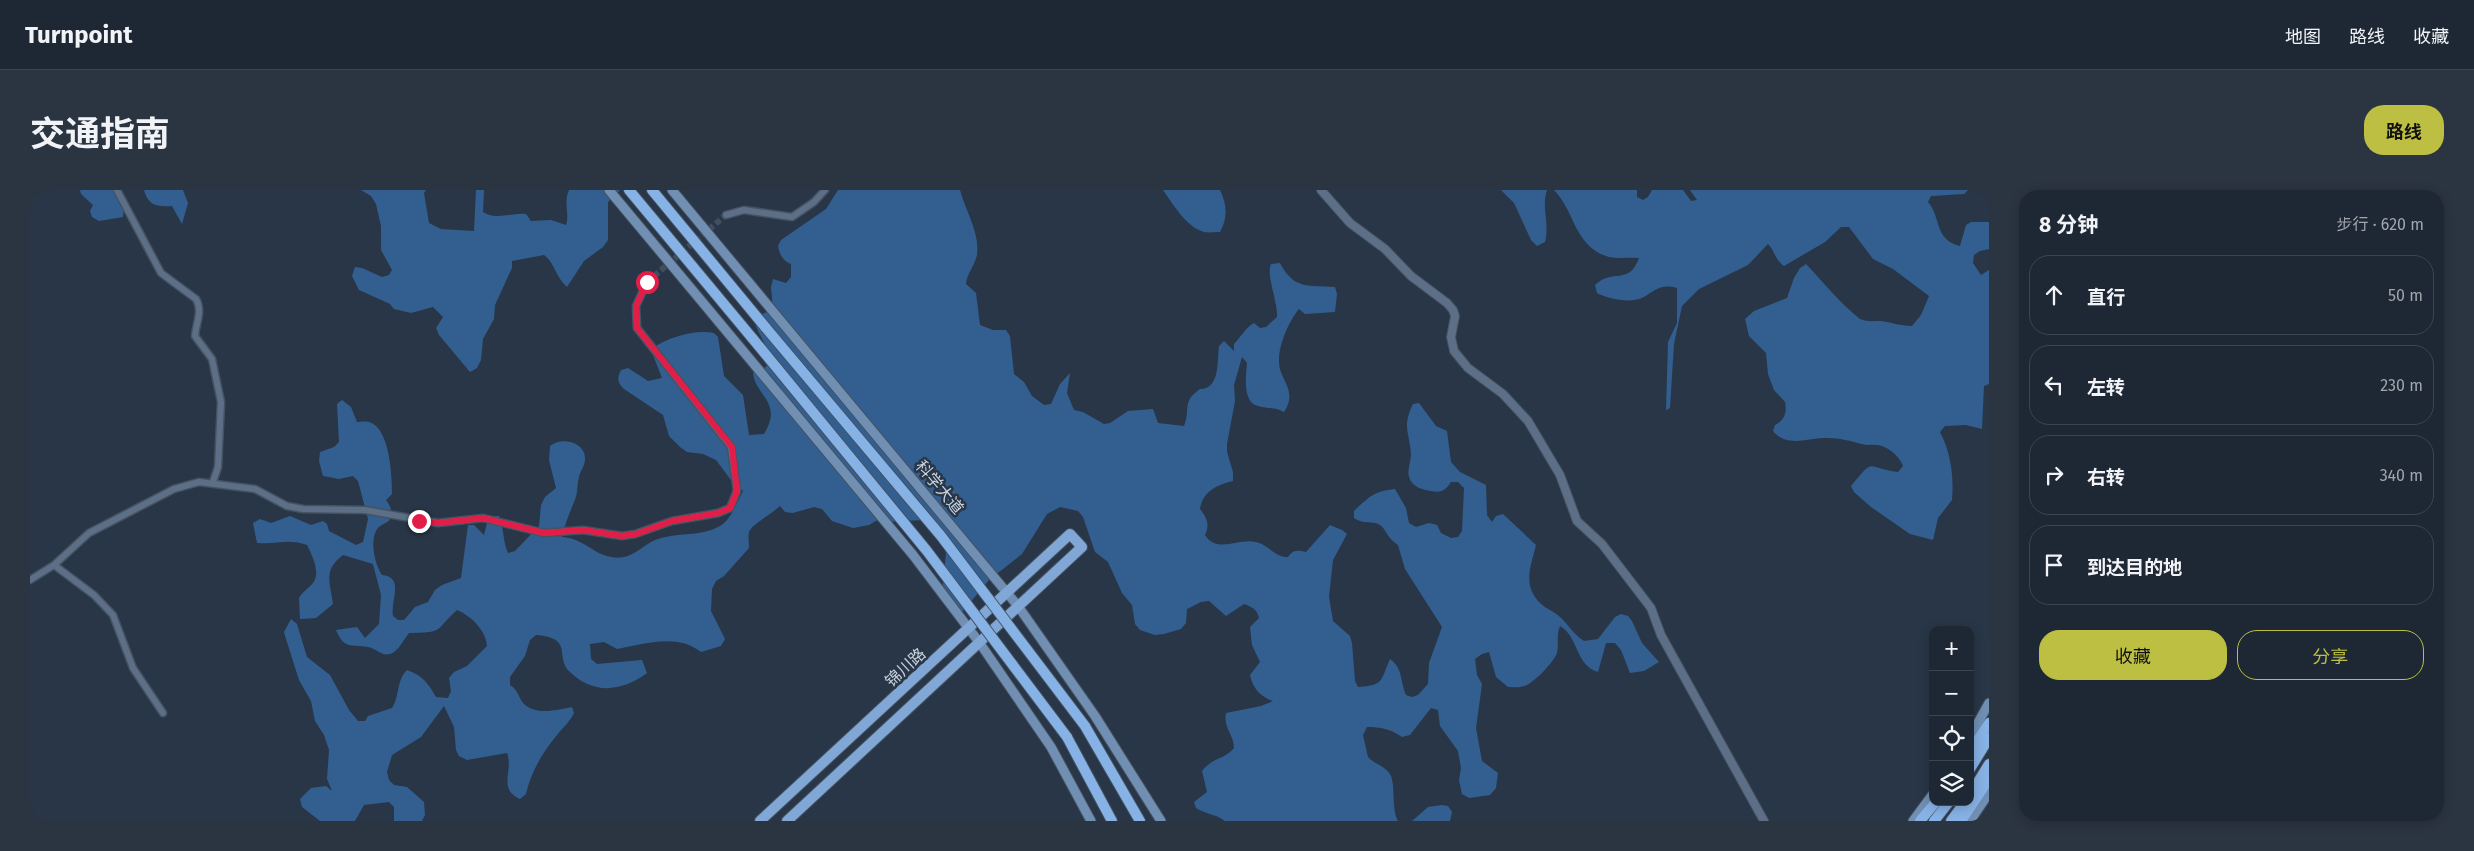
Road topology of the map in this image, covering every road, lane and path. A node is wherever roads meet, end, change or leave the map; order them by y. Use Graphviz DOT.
graph roads {
  1 [pos="117,190"];
  2 [pos="609,190"];
  3 [pos="629,190"];
  4 [pos="652,190"];
  5 [pos="672,190"];
  6 [pos="824,190"];
  7 [pos="1321,190"];
  8 [pos="726,214"];
  9 [pos="647,282"];
  10 [pos="213,482"];
  11 [pos="54,565"];
  12 [pos="30,580"];
  13 [pos="1008,592"];
  14 [pos="1018,606"];
  15 [pos="969,628"];
  16 [pos="979,642"];
  17 [pos="1989,703"];
  18 [pos="164,713"];
  19 [pos="1989,723"];
  20 [pos="1974,730"];
  21 [pos="1989,738"];
  22 [pos="1974,746"];
  23 [pos="1974,762"];
  24 [pos="1989,764"];
  25 [pos="1989,779"];
  26 [pos="1974,788"];
  27 [pos="1989,793"];
  28 [pos="1929,799"];
  29 [pos="1933,806"];
  30 [pos="1945,806"];
  31 [pos="1962,806"];
  32 [pos="760,821"];
  33 [pos="787,821"];
  34 [pos="1091,821"];
  35 [pos="1112,821"];
  36 [pos="1140,821"];
  37 [pos="1161,821"];
  38 [pos="1764,821"];
  39 [pos="1913,821"];
  40 [pos="1920,821"];
  41 [pos="1934,821"];
  42 [pos="1951,821"];
  43 [pos="1961,821"];
  44 [pos="1970,821"];
  1 -- 10 [label="street"];
  2 -- 15 [label="main road"];
  3 -- 35 [label="highway, bridge"];
  4 -- 36 [label="highway, 科学大道, bridge"];
  5 -- 13 [label="main road, 科学大道"];
  6 -- 8 [label="street"];
  7 -- 38 [label="street"];
  9 -- 10 [label="street"];
  10 -- 11 [label="street"];
  11 -- 12 [label="street"];
  11 -- 18 [label="street"];
  13 -- 14 [label="main road, 科学大道"];
  13 -- 14 [label="main road, 锦川路"];
  13 -- 15 [label="main road, 锦川路"];
  14 -- 16 [label="main road, 锦川路"];
  14 -- 37 [label="main road, 科学大道"];
  15 -- 16 [label="main road"];
  15 -- 32 [label="main road, 锦川路"];
  16 -- 33 [label="main road, 锦川路"];
  16 -- 34 [label="main road"];
  17 -- 20 [label="main road"];
  19 -- 22 [label="highway"];
  21 -- 23 [label="highway"];
  24 -- 26 [label="highway"];
  25 -- 43 [label="highway"];
  27 -- 44 [label="main road"];
  28 -- 39 [label="main road"];
  29 -- 40 [label="highway"];
  30 -- 41 [label="highway"];
  31 -- 42 [label="highway"];
}
